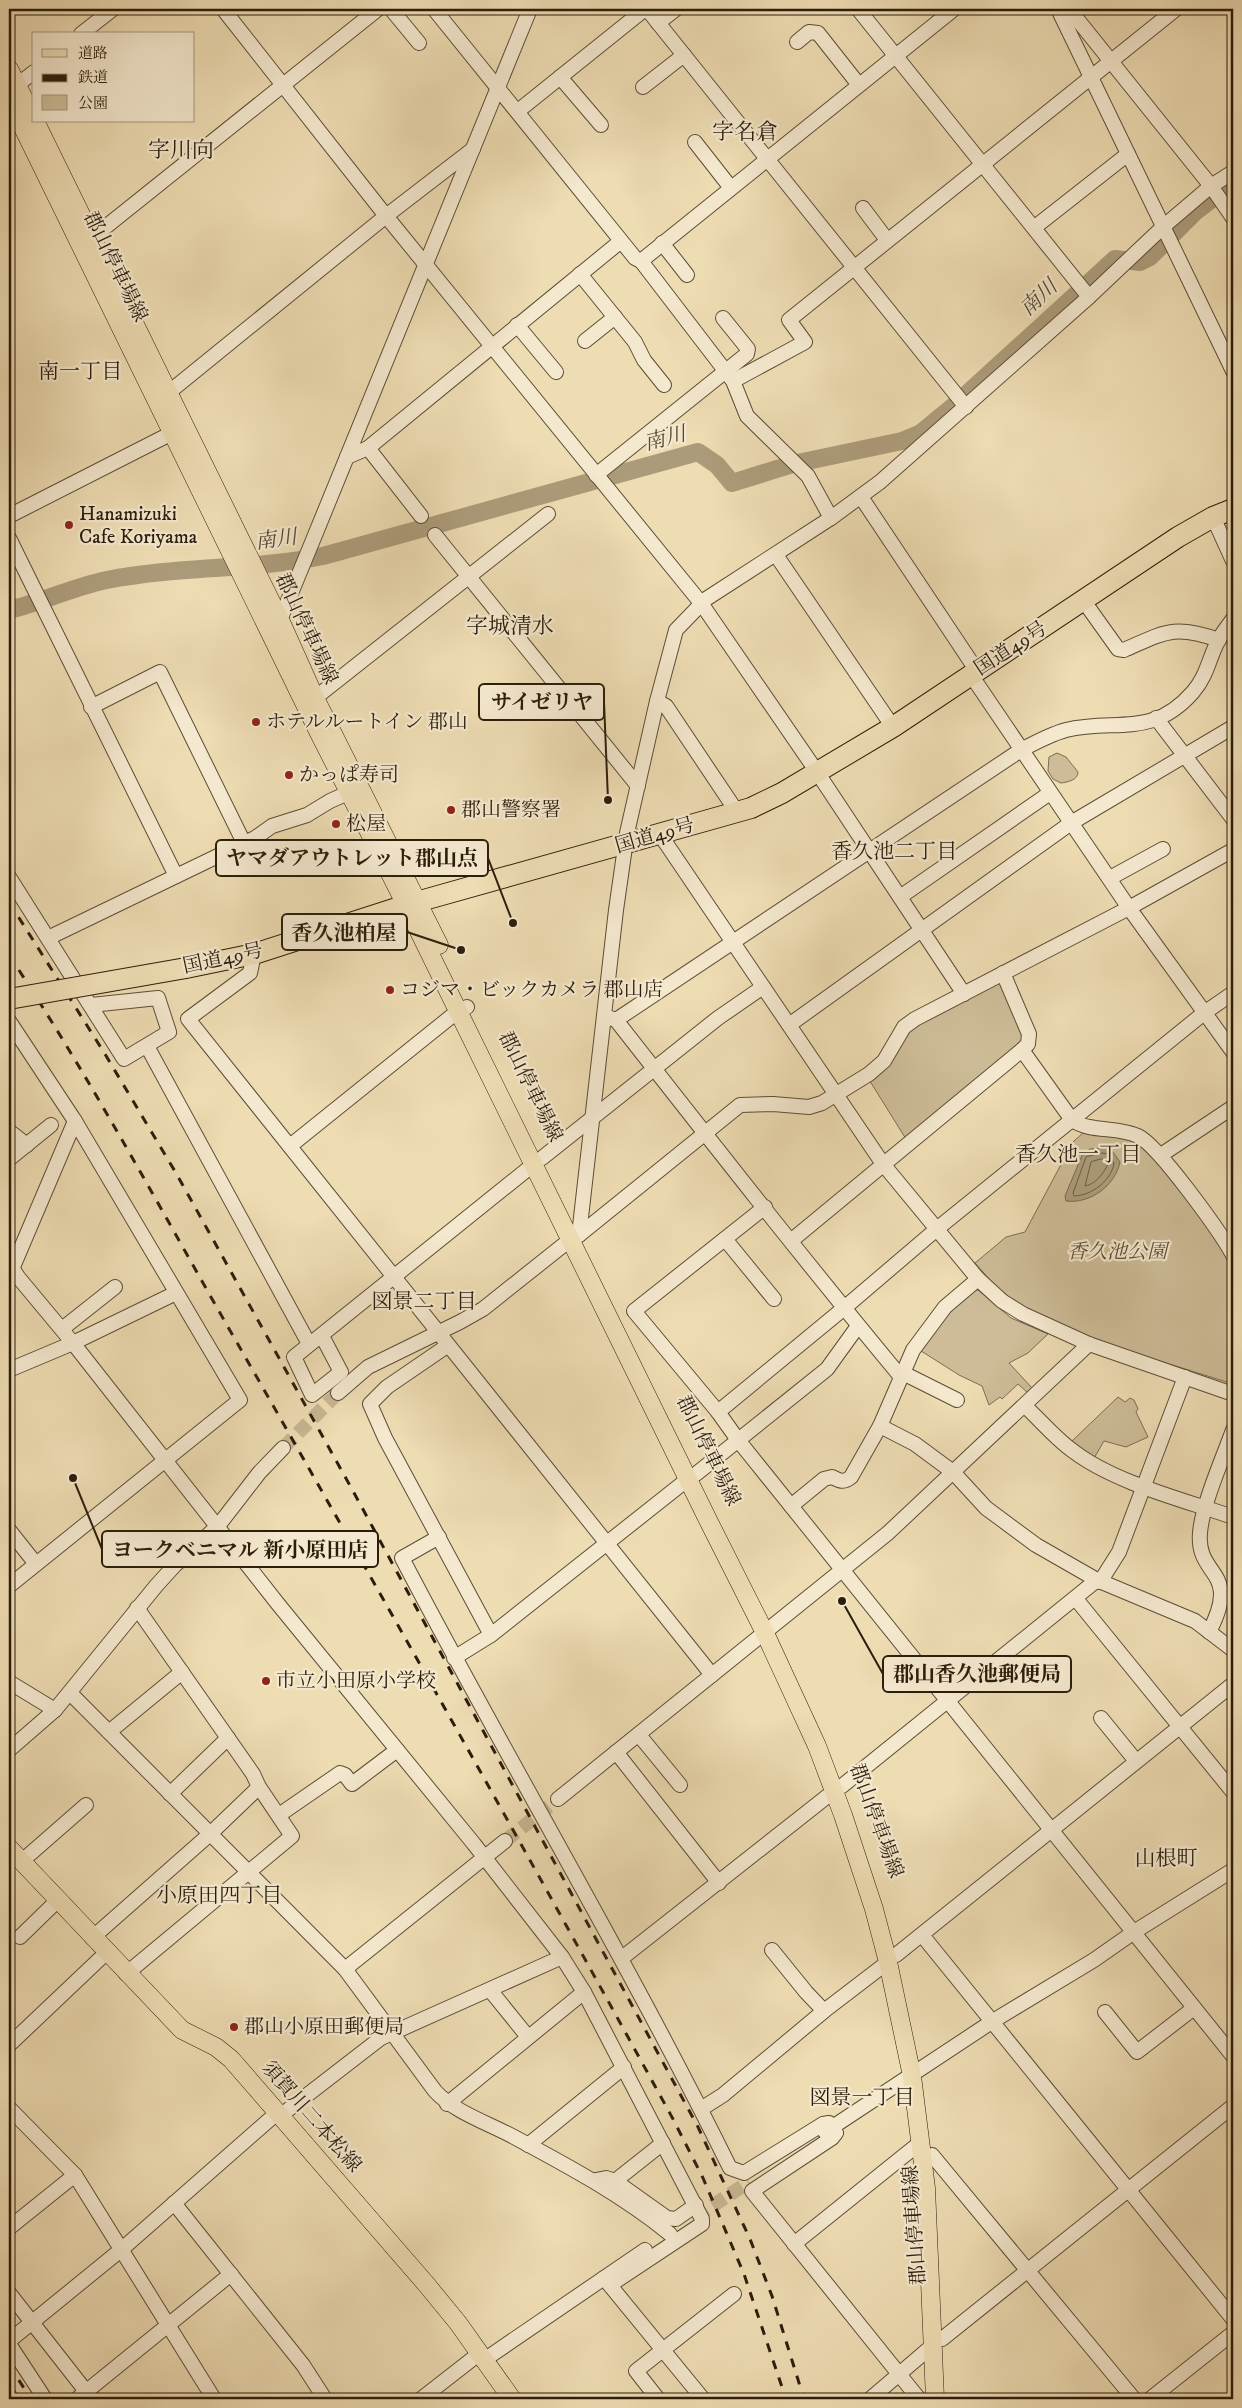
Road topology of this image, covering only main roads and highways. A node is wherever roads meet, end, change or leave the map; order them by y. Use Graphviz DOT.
graph roads {
  1 [pos="9,69"];
  2 [pos="13,92"];
  3 [pos="32,117"];
  4 [pos="35,122"];
  5 [pos="1233,508"];
  6 [pos="246,568"];
  7 [pos="273,623"];
  8 [pos="413,903"];
  9 [pos="9,1000"];
  10 [pos="9,1848"];
  11 [pos="937,2343"];
  12 [pos="512,2399"];
  13 [pos="935,2399"];
  14 [pos="944,2399"];
  1 -- 2 [label="main road, 郡山停車場線"];
  2 -- 3 [label="main road, 郡山停車場線"];
  2 -- 6 [label="main road, 郡山停車場線"];
  4 -- 6 [label="main road, 郡山停車場線"];
  5 -- 8 [label="highway, 国道49号"];
  6 -- 7 [label="main road, 郡山停車場線"];
  7 -- 8 [label="main road, 郡山停車場線"];
  7 -- 8 [label="main road, 郡山停車場線"];
  8 -- 9 [label="highway, 国道49号, bridge"];
  8 -- 11 [label="main road, 郡山停車場線"];
  10 -- 12 [label="main road, 須賀川二本松線"];
  11 -- 13 [label="main road, 郡山停車場線"];
  11 -- 14 [label="main road, 郡山停車場線"];
}
